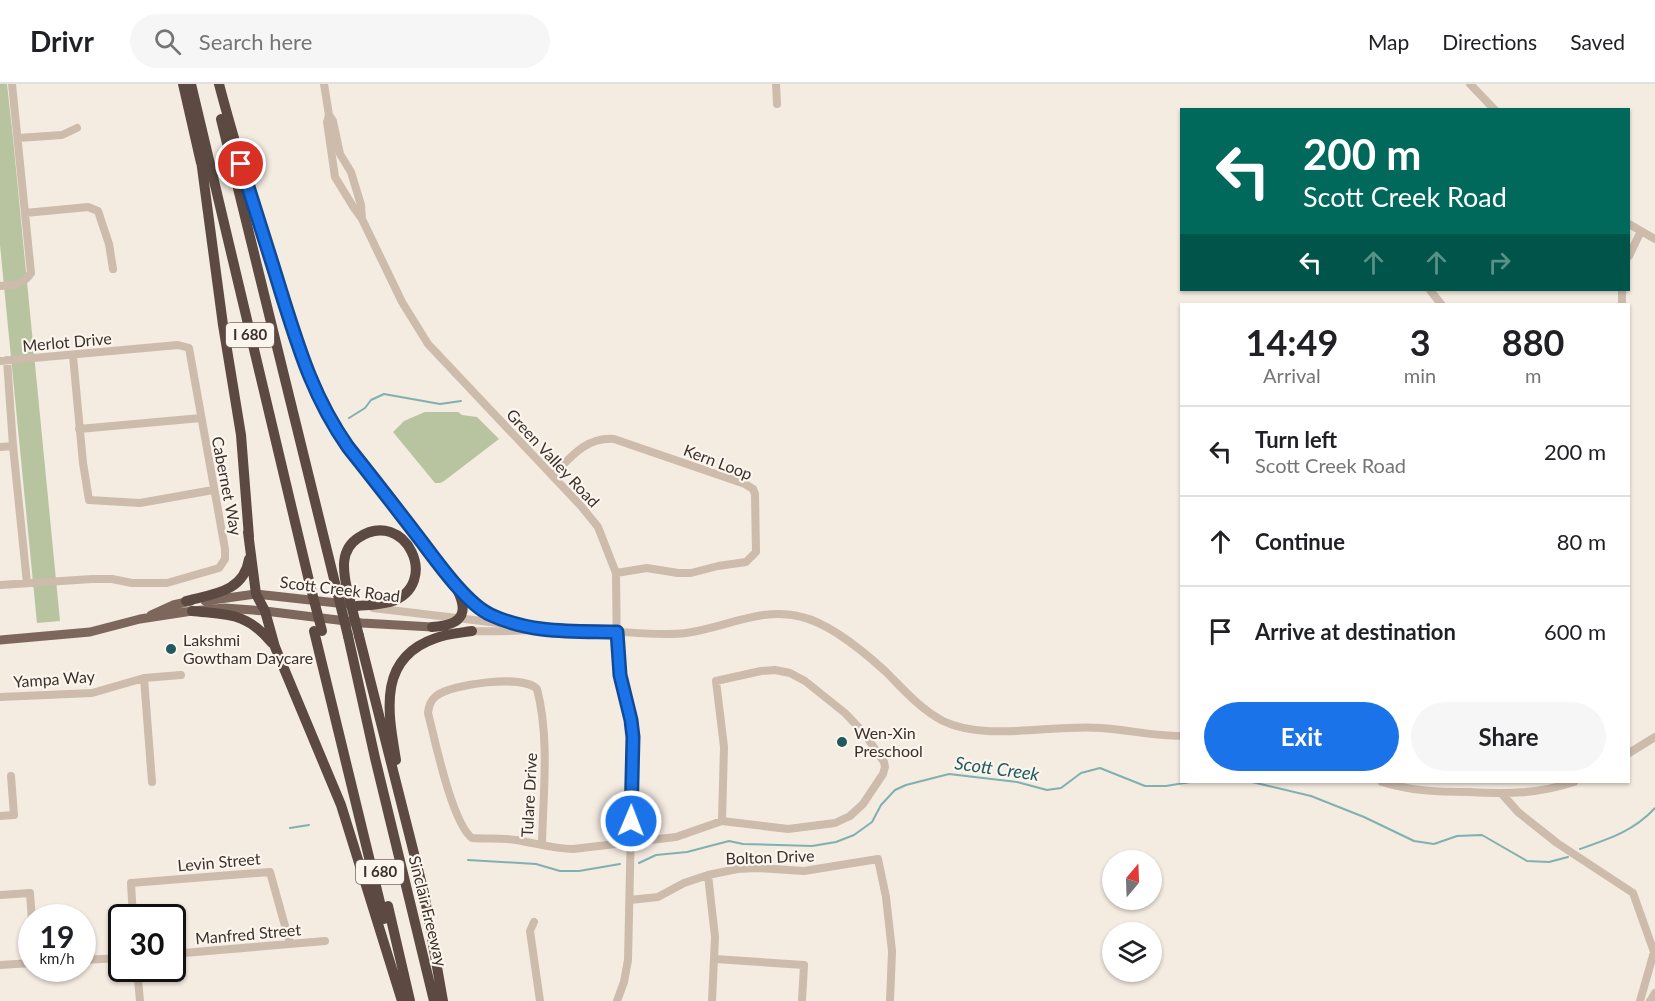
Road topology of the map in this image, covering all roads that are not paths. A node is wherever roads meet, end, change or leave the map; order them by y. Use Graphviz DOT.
graph roads {
  1 [pos="12,84"];
  2 [pos="183,84"];
  3 [pos="191,84"];
  4 [pos="214,84"];
  5 [pos="219,84"];
  6 [pos="324,84"];
  7 [pos="776,84"];
  8 [pos="1470,84"];
  9 [pos="777,104"];
  10 [pos="1490,108"];
  11 [pos="329,115"];
  12 [pos="77,128"];
  13 [pos="18,138"];
  14 [pos="201,160"];
  15 [pos="343,160"];
  16 [pos="332,163"];
  17 [pos="354,183"];
  18 [pos="344,190"];
  19 [pos="25,213"];
  20 [pos="362,219"];
  21 [pos="1630,225"];
  22 [pos="1641,231"];
  23 [pos="1655,239"];
  24 [pos="1630,254"];
  25 [pos="113,269"];
  26 [pos="0,286"];
  27 [pos="1431,291"];
  28 [pos="1440,303"];
  29 [pos="137,349"];
  30 [pos="73,356"];
  31 [pos="3,361"];
  32 [pos="201,418"];
  33 [pos="79,429"];
  34 [pos="13,446"];
  35 [pos="0,447"];
  36 [pos="553,475"];
  37 [pos="213,490"];
  38 [pos="248,532"];
  39 [pos="616,573"];
  40 [pos="450,577"];
  41 [pos="27,584"];
  42 [pos="0,585"];
  43 [pos="306,585"];
  44 [pos="342,588"];
  45 [pos="256,594"];
  46 [pos="189,606"];
  47 [pos="357,606"];
  48 [pos="265,610"];
  49 [pos="459,618"];
  50 [pos="432,627"];
  51 [pos="538,630"];
  52 [pos="472,631"];
  53 [pos="617,632"];
  54 [pos="353,636"];
  55 [pos="0,640"];
  56 [pos="275,646"];
  57 [pos="327,669"];
  58 [pos="181,675"];
  59 [pos="144,678"];
  60 [pos="0,697"];
  61 [pos="1180,736"];
  62 [pos="1655,737"];
  63 [pos="1630,752"];
  64 [pos="10,776"];
  65 [pos="152,782"];
  66 [pos="1386,783"];
  67 [pos="1570,783"];
  68 [pos="1502,794"];
  69 [pos="0,816"];
  70 [pos="722,821"];
  71 [pos="409,831"];
  72 [pos="630,842"];
  73 [pos="542,845"];
  74 [pos="708,875"];
  75 [pos="0,895"];
  76 [pos="630,900"];
  77 [pos="31,904"];
  78 [pos="132,904"];
  79 [pos="534,922"];
  80 [pos="325,941"];
  81 [pos="290,944"];
  82 [pos="186,953"];
  83 [pos="716,959"];
  84 [pos="18,964"];
  85 [pos="0,965"];
  86 [pos="138,982"];
  87 [pos="1655,993"];
  88 [pos="140,1001"];
  89 [pos="403,1001"];
  90 [pos="410,1001"];
  91 [pos="434,1001"];
  92 [pos="443,1001"];
  93 [pos="540,1001"];
  94 [pos="617,1001"];
  95 [pos="712,1001"];
  96 [pos="802,1001"];
  97 [pos="890,1001"];
  98 [pos="1640,1001"];
  99 [pos="1650,1001"];
  1 -- 13 [label="street"];
  2 -- 14 [label="highway, I 680"];
  3 -- 43 [label="highway, I 680"];
  4 -- 44 [label="highway, I 680"];
  5 -- 40 [label="highway"];
  6 -- 11 [label="street"];
  7 -- 9 [label="street"];
  8 -- 10 [label="street"];
  11 -- 15 [label="street"];
  11 -- 16 [label="street"];
  12 -- 13 [label="street"];
  13 -- 19 [label="street"];
  14 -- 38 [label="highway"];
  14 -- 43 [label="highway, I 680"];
  15 -- 16 [label="street"];
  15 -- 17 [label="street"];
  16 -- 18 [label="street"];
  17 -- 18 [label="street"];
  17 -- 20 [label="street"];
  18 -- 20 [label="street"];
  19 -- 25 [label="street"];
  19 -- 26 [label="street"];
  20 -- 36 [label="street, Green Valley Road"];
  21 -- 22 [label="street"];
  22 -- 23 [label="street"];
  22 -- 24 [label="street"];
  27 -- 28 [label="street"];
  29 -- 30 [label="street, Merlot Drive"];
  29 -- 32 [label="street, Cabernet Way"];
  30 -- 31 [label="street, Merlot Drive"];
  30 -- 33 [label="street"];
  31 -- 34 [label="street"];
  32 -- 33 [label="street"];
  32 -- 37 [label="street, Cabernet Way"];
  33 -- 37 [label="street"];
  34 -- 35 [label="street"];
  34 -- 41 [label="street"];
  36 -- 39 [label="street, Green Valley Road"];
  36 -- 39 [label="street, Kern Loop"];
  37 -- 41 [label="street, Cabernet Way"];
  38 -- 45 [label="highway"];
  38 -- 46 [label="highway"];
  39 -- 53 [label="street, Green Valley Road"];
  40 -- 49 [label="highway"];
  40 -- 51 [label="highway"];
  41 -- 42 [label="street"];
  43 -- 57 [label="highway, I 680"];
  44 -- 47 [label="highway"];
  44 -- 54 [label="highway, bridge"];
  45 -- 46 [label="main road, Scott Creek Road"];
  45 -- 47 [label="main road, Scott Creek Road"];
  45 -- 48 [label="highway"];
  46 -- 48 [label="main road, Scott Creek Road"];
  46 -- 55 [label="main road, Scott Creek Road"];
  46 -- 56 [label="highway"];
  47 -- 49 [label="street, Scott Creek Road"];
  48 -- 50 [label="main road, Scott Creek Road"];
  48 -- 56 [label="highway"];
  49 -- 50 [label="highway"];
  49 -- 51 [label="street, Scott Creek Road"];
  50 -- 52 [label="street, Scott Creek Road"];
  51 -- 52 [label="street, Scott Creek Road"];
  51 -- 53 [label="street, Scott Creek Road"];
  52 -- 71 [label="highway"];
  53 -- 61 [label="street, Scott Creek Road"];
  53 -- 72 [label="street, Green Valley Road"];
  54 -- 71 [label="highway"];
  54 -- 91 [label="highway, Sinclair Freeway / I 680"];
  56 -- 89 [label="highway"];
  57 -- 89 [label="highway, I 680"];
  57 -- 90 [label="highway, I 680"];
  58 -- 59 [label="street, Yampa Way"];
  59 -- 60 [label="street, Yampa Way"];
  59 -- 65 [label="street"];
  62 -- 63 [label="street"];
  64 -- 69 [label="street"];
  66 -- 68 [label="street"];
  67 -- 68 [label="street"];
  68 -- 98 [label="street"];
  70 -- 70 [label="street"];
  70 -- 72 [label="street, Tulare Drive"];
  71 -- 92 [label="highway"];
  72 -- 73 [label="street, Tulare Drive"];
  72 -- 76 [label="street, Green Valley Road"];
  73 -- 73 [label="street, Tulare Drive"];
  74 -- 76 [label="street, Bolton Drive"];
  74 -- 83 [label="street"];
  74 -- 97 [label="street, Bolton Drive"];
  75 -- 77 [label="street"];
  76 -- 94 [label="street, Green Valley Road"];
  78 -- 81 [label="street, Levin Street"];
  79 -- 93 [label="street"];
  80 -- 81 [label="street, Manfred Street"];
  81 -- 82 [label="street, Manfred Street"];
  83 -- 95 [label="street"];
  83 -- 96 [label="street"];
  84 -- 85 [label="street"];
  86 -- 88 [label="street"];
  87 -- 99 [label="street"];
}
